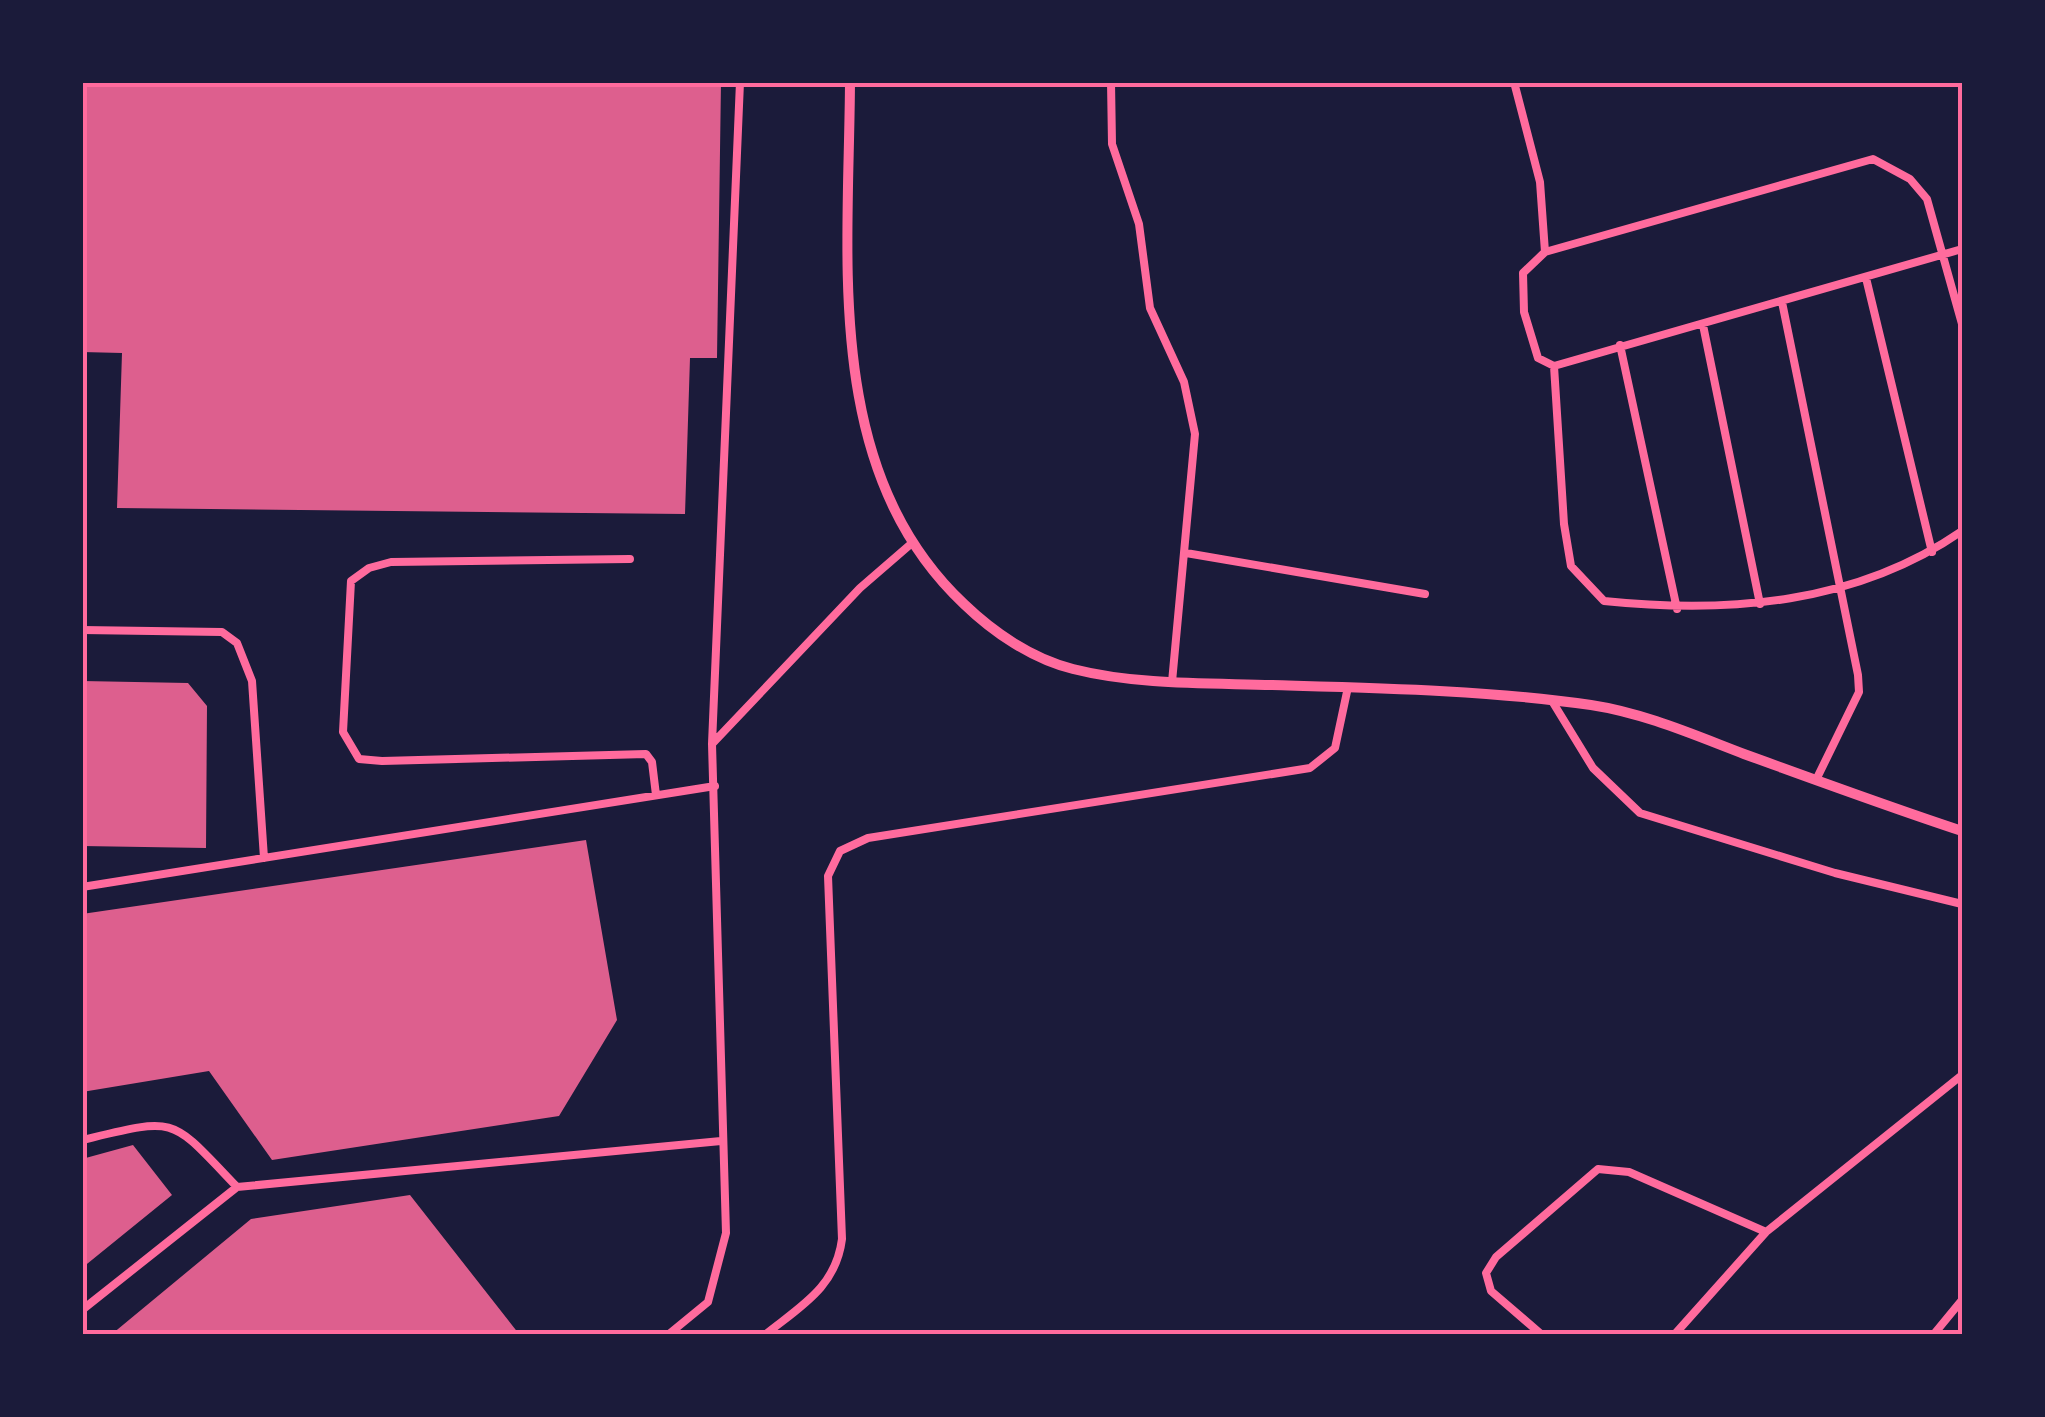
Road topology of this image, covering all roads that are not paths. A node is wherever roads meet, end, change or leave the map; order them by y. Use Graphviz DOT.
graph roads {
  1 [pos="740,82"];
  2 [pos="850,82"];
  3 [pos="1111,82"];
  4 [pos="1514,82"];
  5 [pos="1962,249"];
  6 [pos="1545,252"];
  7 [pos="1942,255"];
  8 [pos="1866,278"];
  9 [pos="1782,302"];
  10 [pos="1962,324"];
  11 [pos="1703,325"];
  12 [pos="1620,345"];
  13 [pos="1554,366"];
  14 [pos="1962,531"];
  15 [pos="912,543"];
  16 [pos="1932,552"];
  17 [pos="1186,553"];
  18 [pos="630,559"];
  19 [pos="1842,590"];
  20 [pos="1425,594"];
  21 [pos="1760,604"];
  22 [pos="1677,608"];
  23 [pos="82,630"];
  24 [pos="1172,682"];
  25 [pos="1348,688"];
  26 [pos="1552,701"];
  27 [pos="712,744"];
  28 [pos="1816,780"];
  29 [pos="715,786"];
  30 [pos="656,795"];
  31 [pos="1962,831"];
  32 [pos="264,858"];
  33 [pos="82,887"];
  34 [pos="1962,904"];
  35 [pos="1962,1075"];
  36 [pos="82,1140"];
  37 [pos="721,1141"];
  38 [pos="238,1186"];
  39 [pos="1766,1232"];
  40 [pos="1962,1300"];
  41 [pos="82,1310"];
  42 [pos="669,1334"];
  43 [pos="766,1334"];
  44 [pos="1540,1334"];
  45 [pos="1675,1334"];
  46 [pos="1934,1334"];
  1 -- 27 [label="lane"];
  2 -- 15 [label="street"];
  3 -- 17 [label="lane"];
  4 -- 6 [label="lane"];
  5 -- 7 [label="lane"];
  6 -- 7 [label="lane"];
  6 -- 13 [label="lane"];
  7 -- 8 [label="lane"];
  7 -- 10 [label="lane"];
  8 -- 9 [label="lane"];
  8 -- 16 [label="lane"];
  9 -- 11 [label="lane"];
  9 -- 19 [label="lane"];
  11 -- 12 [label="lane"];
  11 -- 21 [label="lane"];
  12 -- 13 [label="lane"];
  12 -- 22 [label="lane"];
  13 -- 22 [label="lane"];
  14 -- 16 [label="lane"];
  15 -- 24 [label="street"];
  15 -- 27 [label="lane"];
  16 -- 19 [label="lane"];
  17 -- 20 [label="lane"];
  17 -- 24 [label="lane"];
  18 -- 30 [label="lane"];
  19 -- 21 [label="lane"];
  19 -- 28 [label="lane"];
  21 -- 22 [label="lane"];
  23 -- 32 [label="lane"];
  24 -- 25 [label="street"];
  25 -- 26 [label="street"];
  25 -- 43 [label="lane"];
  26 -- 28 [label="street"];
  26 -- 34 [label="lane"];
  27 -- 29 [label="lane"];
  28 -- 31 [label="street"];
  29 -- 30 [label="lane"];
  29 -- 37 [label="lane"];
  30 -- 32 [label="lane"];
  32 -- 33 [label="lane"];
  35 -- 39 [label="lane"];
  36 -- 38 [label="lane"];
  37 -- 38 [label="lane"];
  37 -- 42 [label="lane"];
  38 -- 41 [label="lane"];
  39 -- 44 [label="lane"];
  39 -- 45 [label="lane"];
  40 -- 46 [label="lane"];
}
